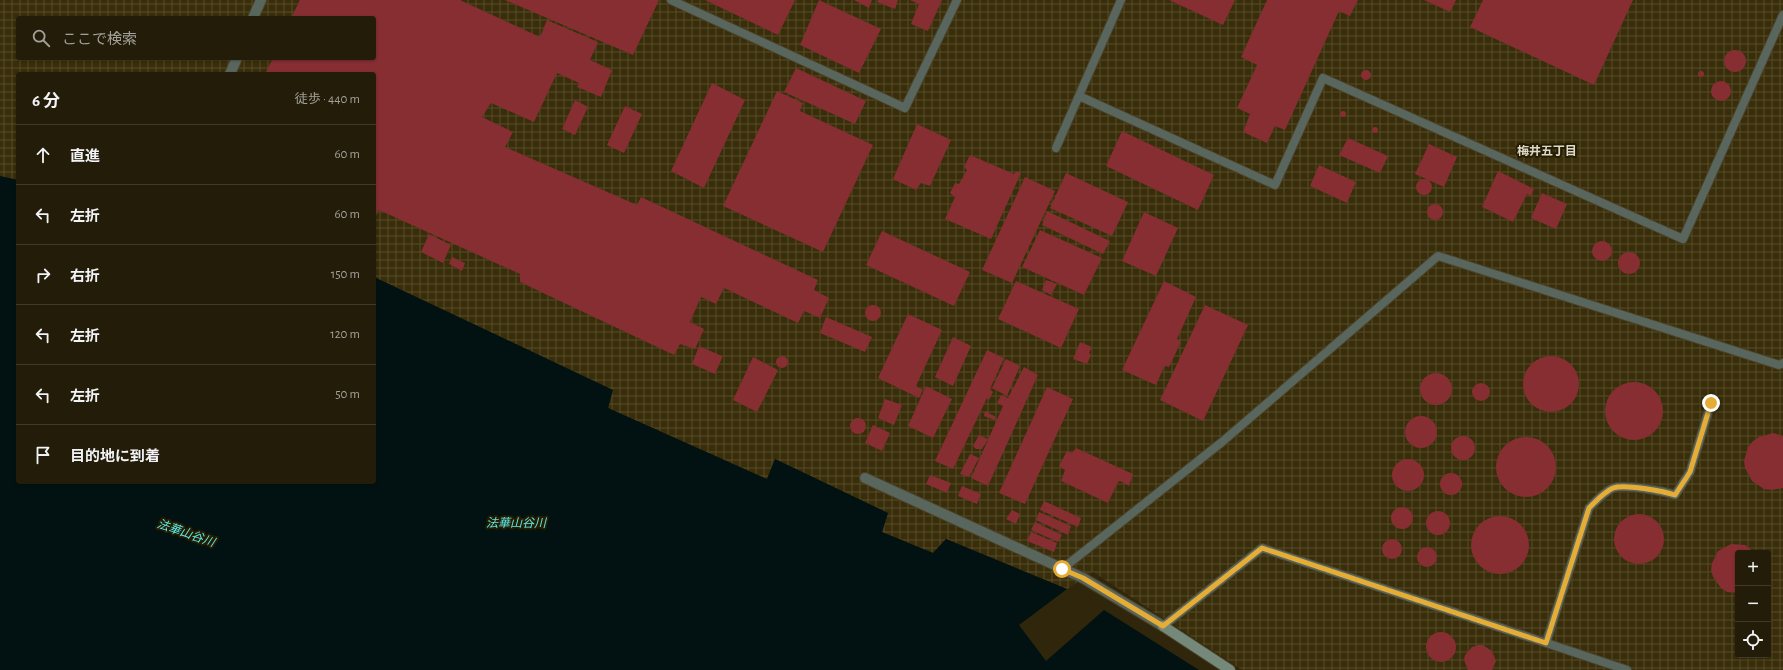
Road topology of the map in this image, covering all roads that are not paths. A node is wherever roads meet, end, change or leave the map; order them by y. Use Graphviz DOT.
graph roads {
  1 [pos="261,0"];
  2 [pos="671,0"];
  3 [pos="957,0"];
  4 [pos="1121,0"];
  5 [pos="1783,15"];
  6 [pos="254,16"];
  7 [pos="236,60"];
  8 [pos="231,72"];
  9 [pos="1079,96"];
  10 [pos="1056,148"];
  11 [pos="1783,363"];
  12 [pos="1711,403"];
  13 [pos="865,478"];
  14 [pos="1062,569"];
  15 [pos="1163,626"];
  16 [pos="1546,643"];
  17 [pos="1230,670"];
  18 [pos="1627,670"];
  1 -- 6 [label="street"];
  2 -- 3 [label="lane"];
  4 -- 9 [label="lane"];
  5 -- 9 [label="lane"];
  7 -- 8 [label="street"];
  9 -- 10 [label="lane"];
  11 -- 14 [label="lane"];
  12 -- 16 [label="lane"];
  13 -- 14 [label="street"];
  14 -- 15 [label="street"];
  15 -- 16 [label="lane"];
  15 -- 17 [label="main road"];
  16 -- 18 [label="lane"];
}
